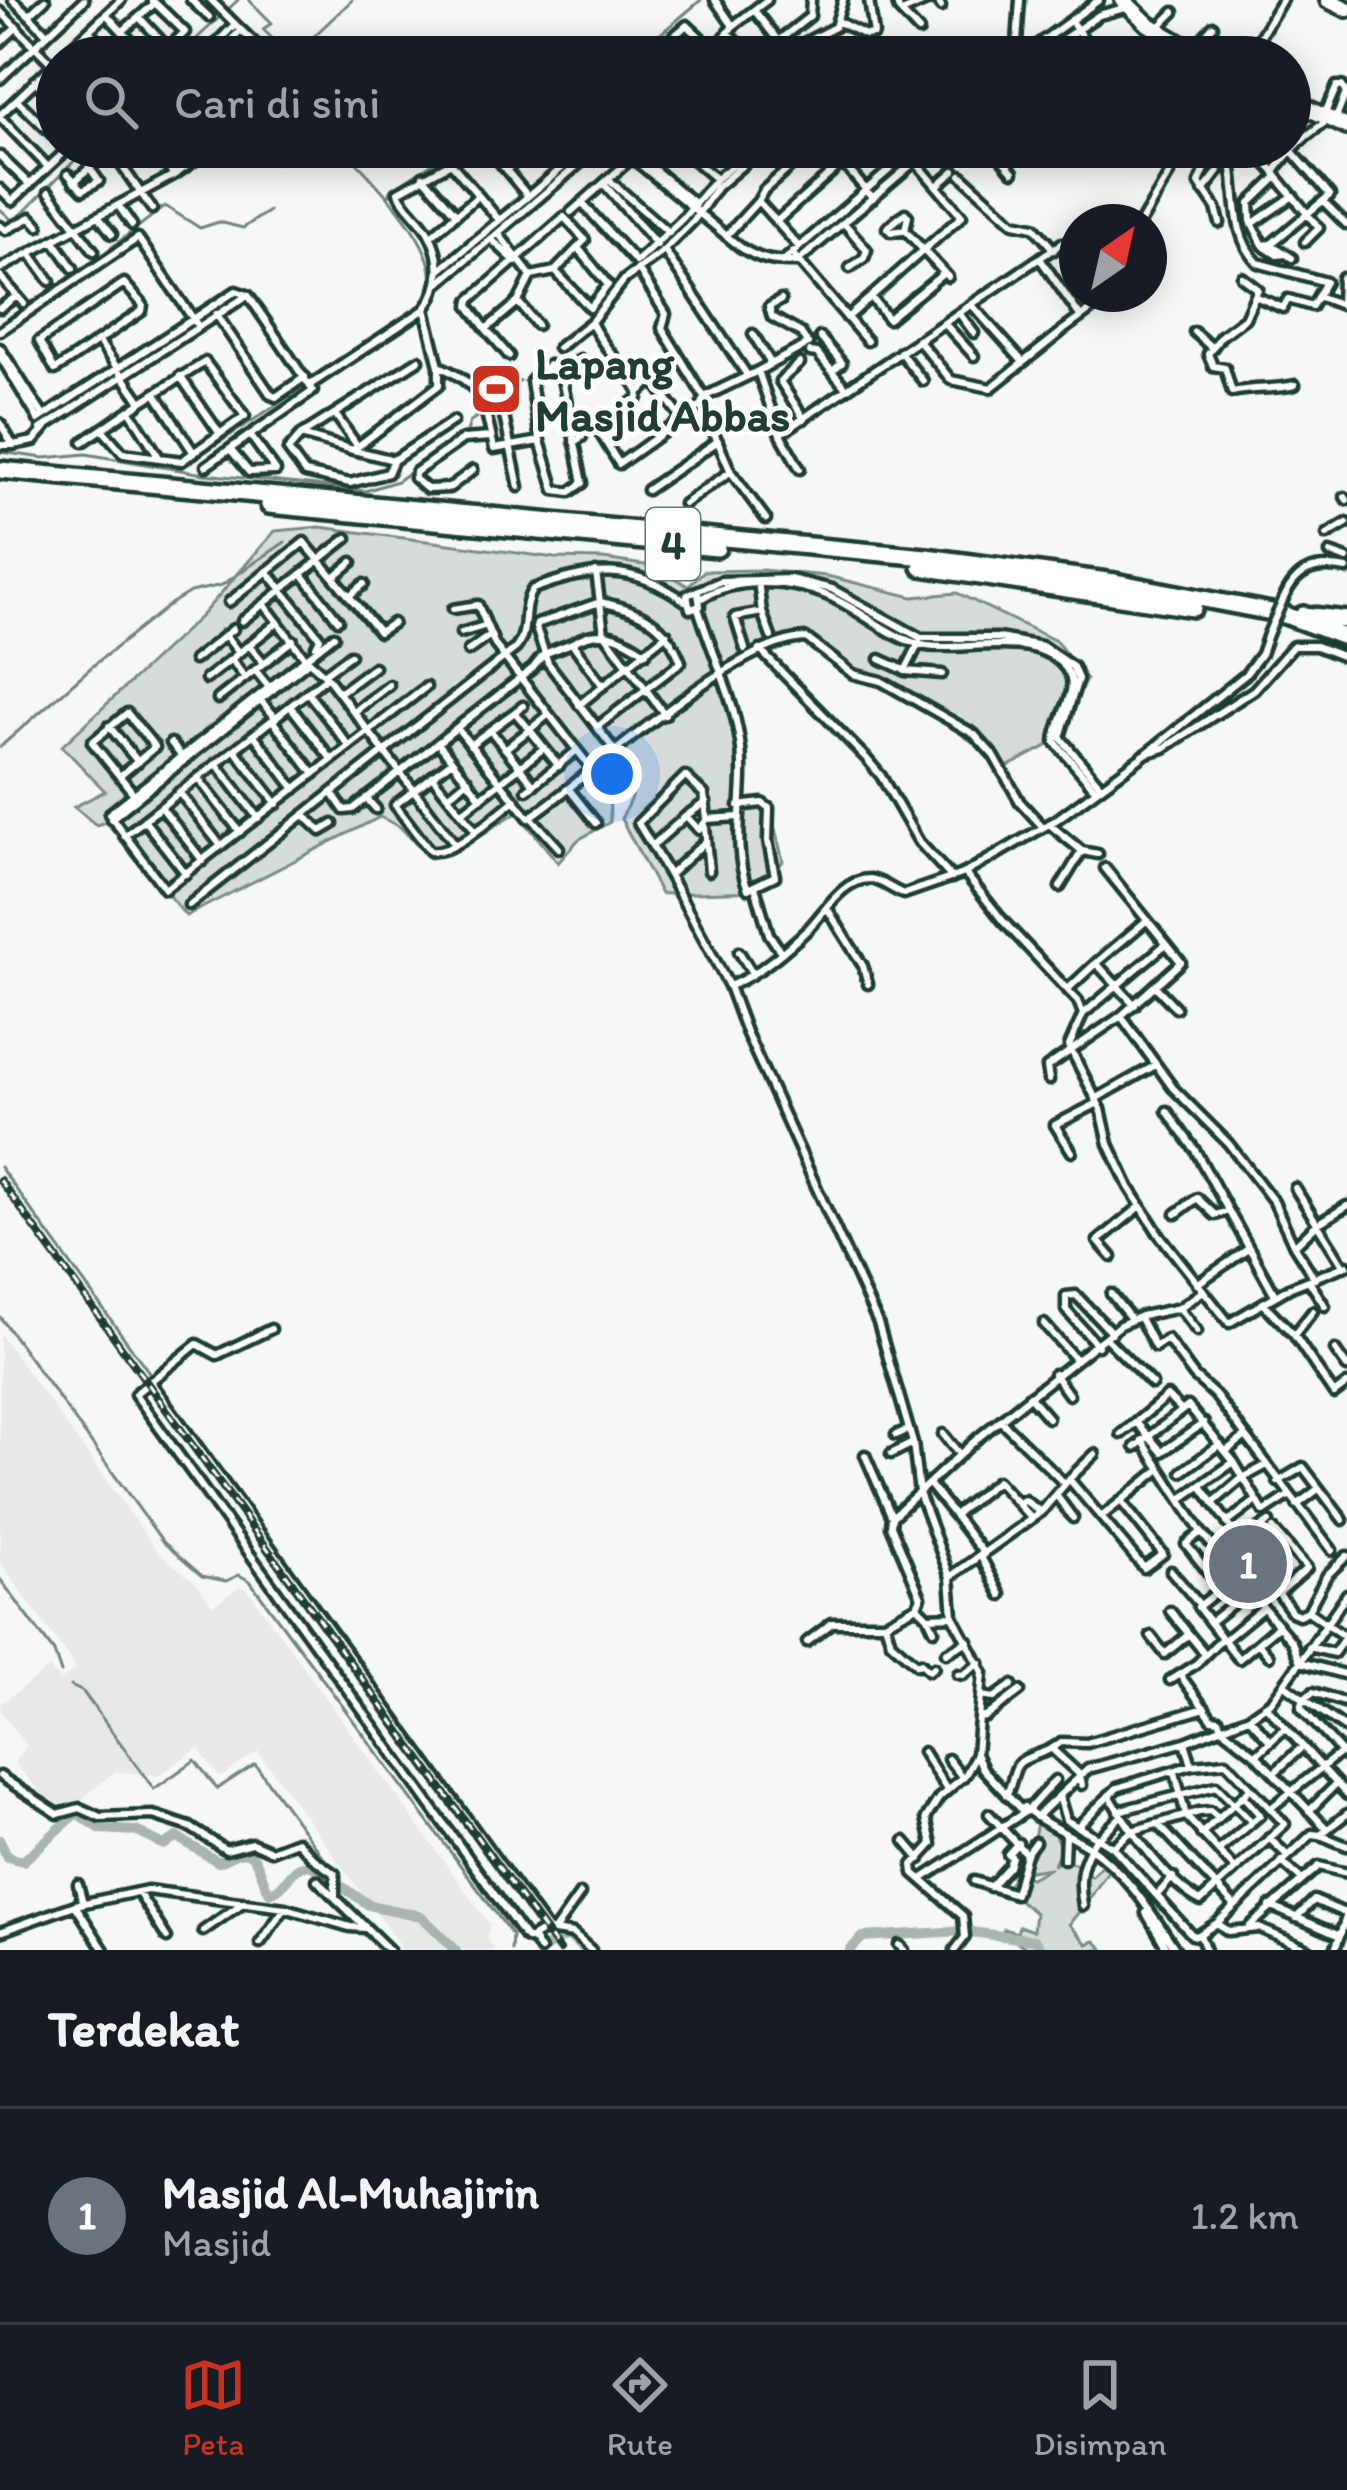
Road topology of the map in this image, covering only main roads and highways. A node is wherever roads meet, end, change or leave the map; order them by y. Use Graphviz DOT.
graph roads {
  1 [pos="1330,0"];
  2 [pos="1126,4"];
  3 [pos="1347,9"];
  4 [pos="1166,36"];
  5 [pos="0,470"];
  6 [pos="0,480"];
  7 [pos="1282,607"];
  8 [pos="1347,620"];
  9 [pos="1346,646"];
  1 -- 3 [label="highway"];
  2 -- 4 [label="highway"];
  5 -- 7 [label="highway, 4"];
  6 -- 9 [label="highway, 4"];
  7 -- 8 [label="highway"];
  7 -- 9 [label="highway, 4"];
}
